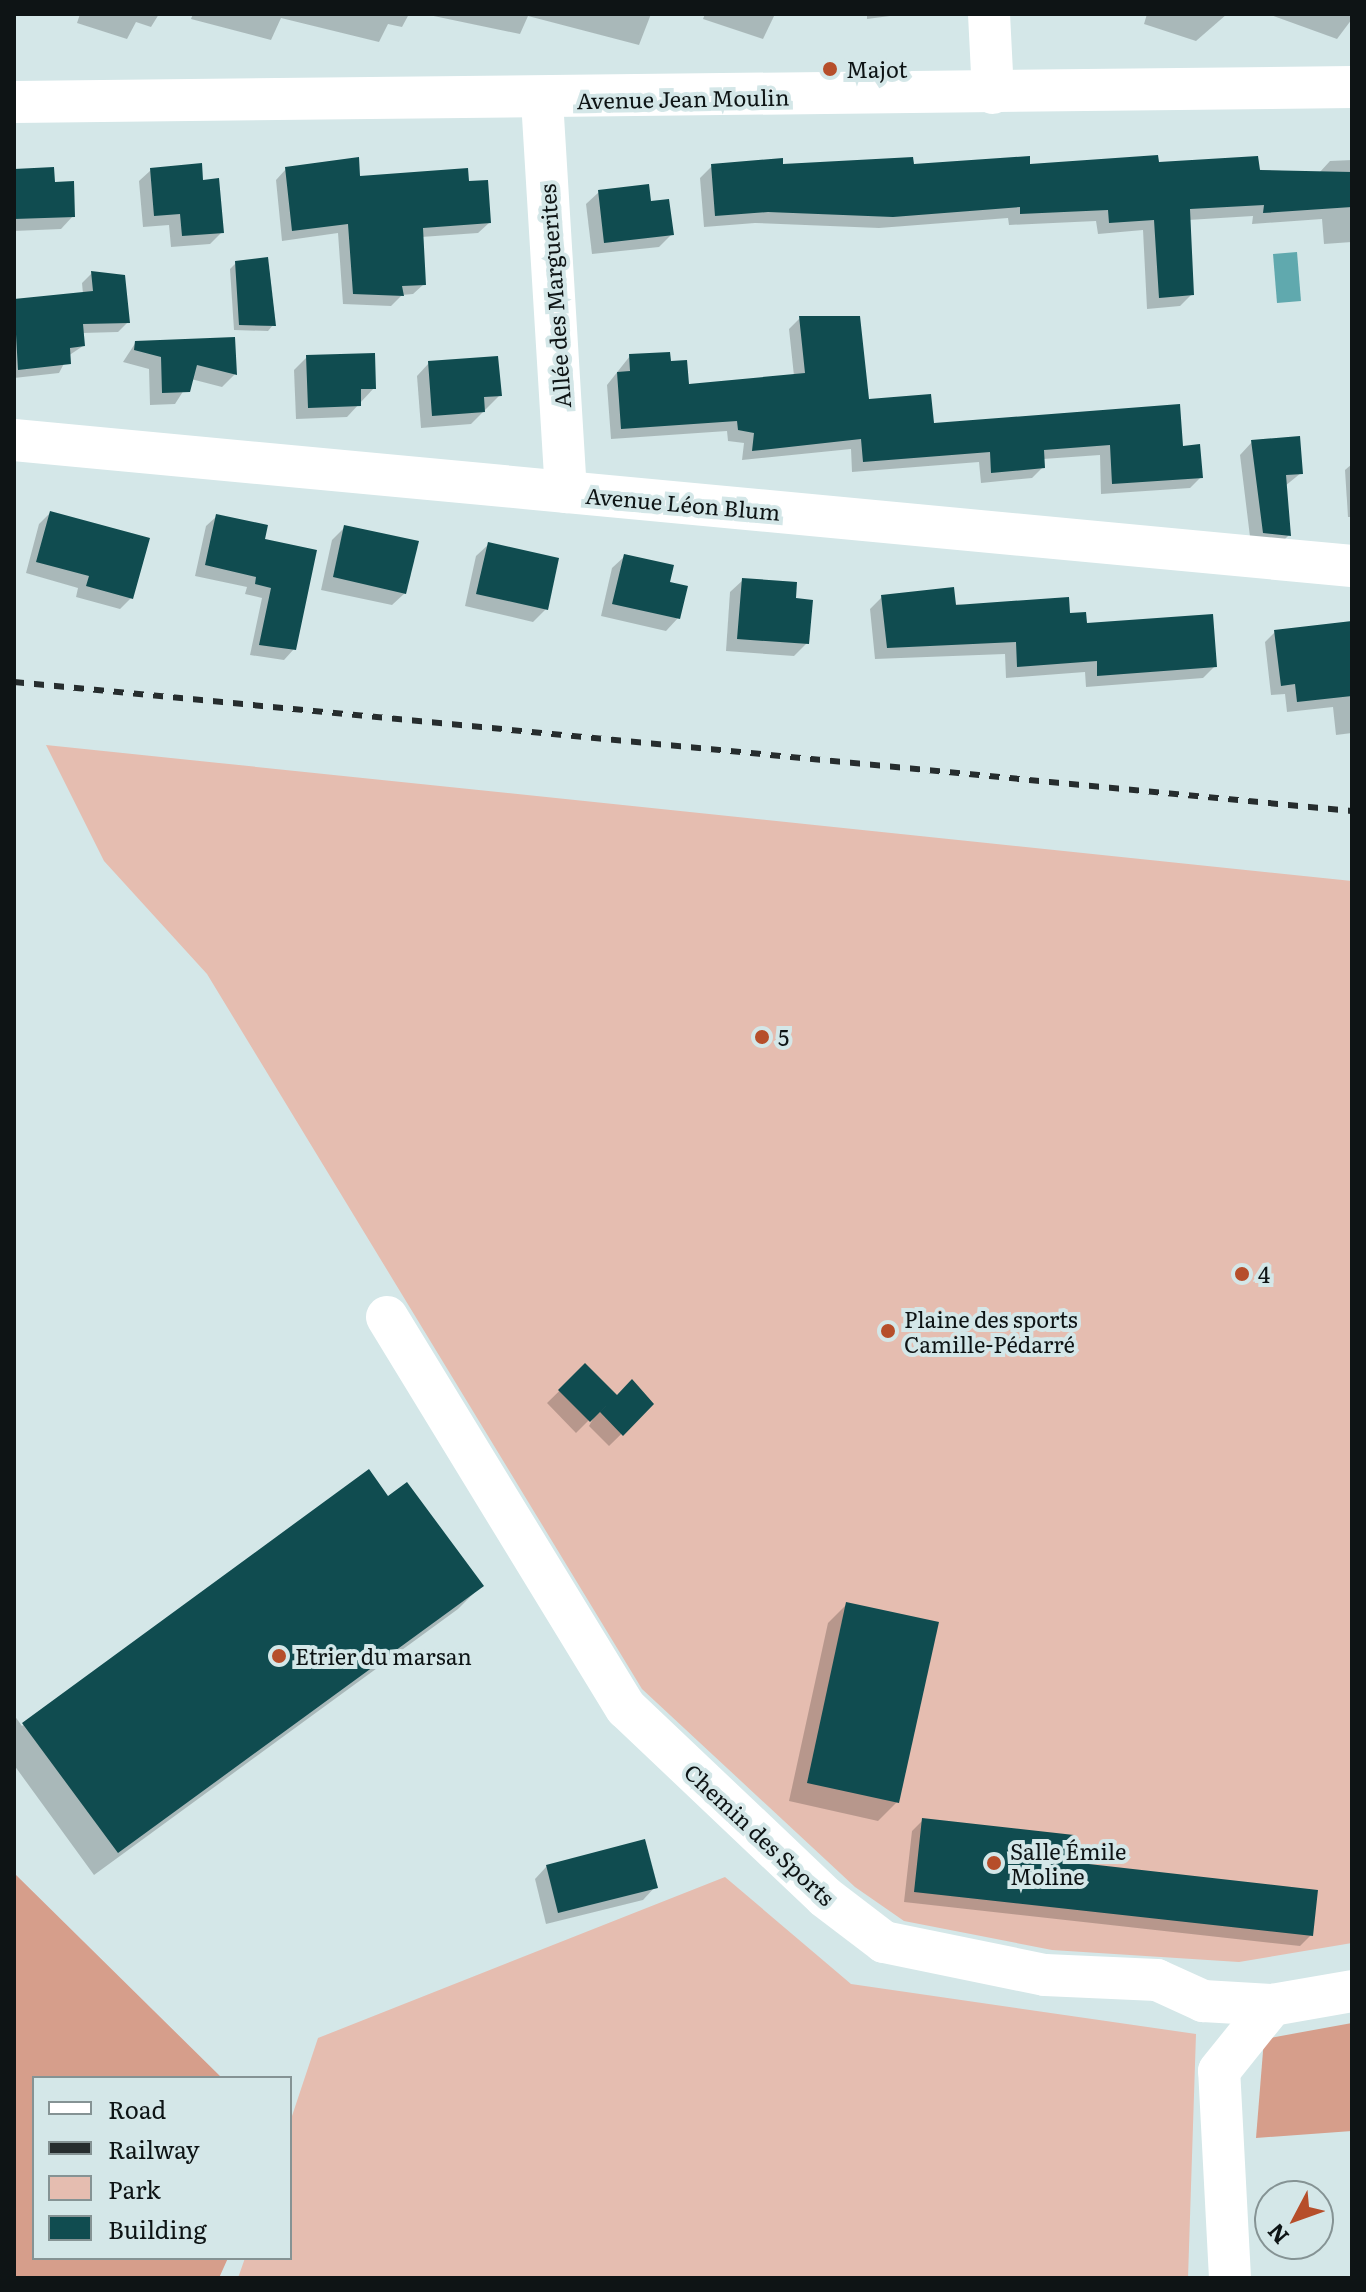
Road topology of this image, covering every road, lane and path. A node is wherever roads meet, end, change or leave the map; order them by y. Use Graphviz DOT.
graph roads {
  1 [pos="989,14"];
  2 [pos="1352,87"];
  3 [pos="993,93"];
  4 [pos="542,100"];
  5 [pos="14,102"];
  6 [pos="14,440"];
  7 [pos="566,492"];
  8 [pos="1352,566"];
  9 [pos="387,1317"];
  10 [pos="1352,1991"];
  11 [pos="1272,2005"];
  12 [pos="1230,2278"];
  1 -- 3 [label="street"];
  2 -- 3 [label="street, Avenue Jean Moulin"];
  3 -- 4 [label="street, Avenue Jean Moulin"];
  4 -- 5 [label="street, Avenue Jean Moulin"];
  4 -- 7 [label="street, Allée des Marguerites"];
  6 -- 7 [label="street, Avenue Léon Blum"];
  7 -- 8 [label="street, Avenue Léon Blum"];
  9 -- 11 [label="street, Chemin des Sports"];
  10 -- 11 [label="street, Chemin des Sports"];
  11 -- 12 [label="street"];
}
